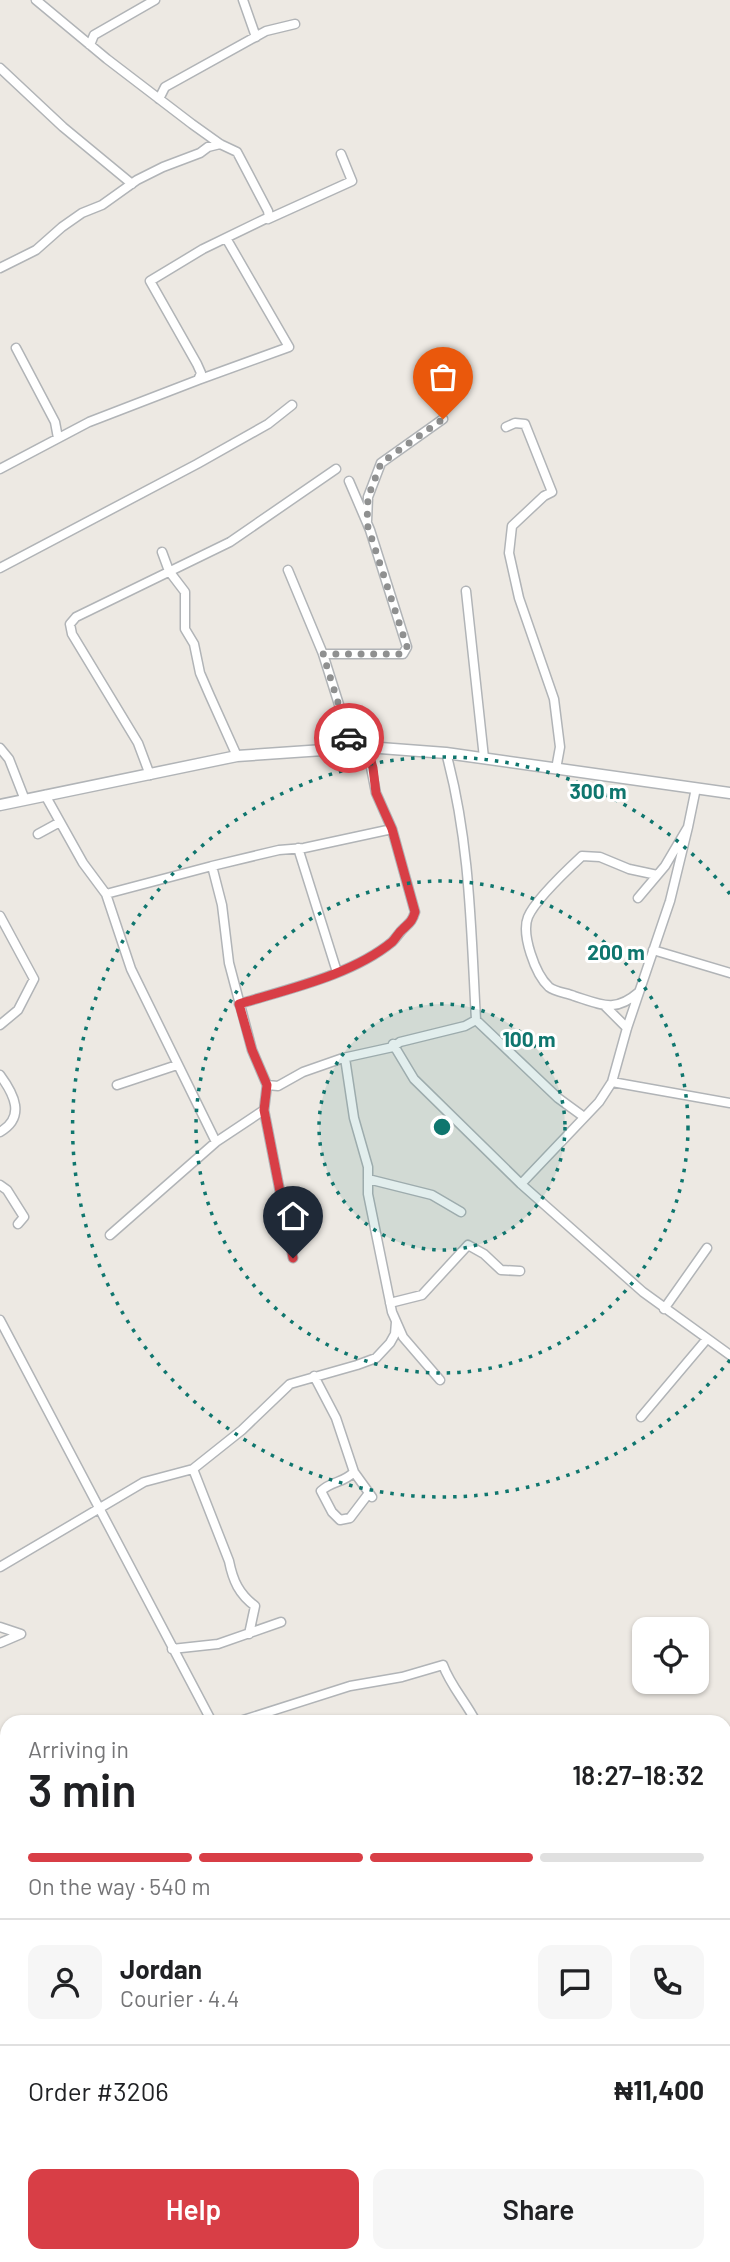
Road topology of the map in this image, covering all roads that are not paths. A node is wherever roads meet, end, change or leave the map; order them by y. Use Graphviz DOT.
graph roads {
  1 [pos="36,0"];
  2 [pos="155,0"];
  3 [pos="243,0"];
  4 [pos="295,23"];
  5 [pos="256,37"];
  6 [pos="90,45"];
  7 [pos="0,68"];
  8 [pos="159,99"];
  9 [pos="219,144"];
  10 [pos="341,154"];
  11 [pos="132,184"];
  12 [pos="268,219"];
  13 [pos="226,239"];
  14 [pos="0,268"];
  15 [pos="16,348"];
  16 [pos="198,380"];
  17 [pos="292,405"];
  18 [pos="443,419"];
  19 [pos="506,427"];
  20 [pos="58,438"];
  21 [pos="0,469"];
  22 [pos="336,469"];
  23 [pos="349,481"];
  24 [pos="367,524"];
  25 [pos="162,552"];
  26 [pos="0,568"];
  27 [pos="288,569"];
  28 [pos="169,571"];
  29 [pos="466,591"];
  30 [pos="323,654"];
  31 [pos="350,747"];
  32 [pos="367,747"];
  33 [pos="0,748"];
  34 [pos="446,753"];
  35 [pos="237,756"];
  36 [pos="484,758"];
  37 [pos="556,769"];
  38 [pos="149,775"];
  39 [pos="696,788"];
  40 [pos="730,793"];
  41 [pos="45,795"];
  42 [pos="25,800"];
  43 [pos="0,805"];
  44 [pos="60,822"];
  45 [pos="688,827"];
  46 [pos="392,829"];
  47 [pos="38,834"];
  48 [pos="298,848"];
  49 [pos="212,866"];
  50 [pos="657,875"];
  51 [pos="106,894"];
  52 [pos="638,898"];
  53 [pos="0,916"];
  54 [pos="653,950"];
  55 [pos="337,972"];
  56 [pos="730,972"];
  57 [pos="639,992"];
  58 [pos="239,1004"];
  59 [pos="605,1006"];
  60 [pos="476,1020"];
  61 [pos="0,1025"];
  62 [pos="627,1028"];
  63 [pos="394,1045"];
  64 [pos="345,1058"];
  65 [pos="177,1065"];
  66 [pos="0,1075"];
  67 [pos="612,1082"];
  68 [pos="117,1085"];
  69 [pos="267,1085"];
  70 [pos="730,1103"];
  71 [pos="264,1110"];
  72 [pos="584,1117"];
  73 [pos="0,1132"];
  74 [pos="215,1142"];
  75 [pos="368,1179"];
  76 [pos="521,1184"];
  77 [pos="0,1185"];
  78 [pos="461,1212"];
  79 [pos="18,1224"];
  80 [pos="110,1235"];
  81 [pos="707,1248"];
  82 [pos="293,1258"];
  83 [pos="520,1271"];
  84 [pos="390,1303"];
  85 [pos="664,1308"];
  86 [pos="0,1320"];
  87 [pos="396,1322"];
  88 [pos="706,1340"];
  89 [pos="730,1355"];
  90 [pos="314,1376"];
  91 [pos="440,1380"];
  92 [pos="641,1417"];
  93 [pos="193,1469"];
  94 [pos="354,1472"];
  95 [pos="98,1508"];
  96 [pos="0,1567"];
  97 [pos="281,1622"];
  98 [pos="0,1627"];
  99 [pos="249,1634"];
  100 [pos="0,1643"];
  101 [pos="172,1649"];
  102 [pos="208,1715"];
  103 [pos="259,1715"];
  104 [pos="472,1715"];
  1 -- 6 [label="street"];
  2 -- 6 [label="street"];
  3 -- 5 [label="street"];
  4 -- 5 [label="street"];
  5 -- 8 [label="street"];
  6 -- 8 [label="street"];
  7 -- 11 [label="street"];
  8 -- 9 [label="street"];
  9 -- 11 [label="street"];
  9 -- 12 [label="street"];
  10 -- 12 [label="street"];
  11 -- 14 [label="street"];
  12 -- 13 [label="street"];
  13 -- 16 [label="street"];
  13 -- 16 [label="street"];
  15 -- 20 [label="street"];
  16 -- 20 [label="street"];
  17 -- 26 [label="street"];
  18 -- 24 [label="street"];
  19 -- 37 [label="street"];
  20 -- 21 [label="street"];
  22 -- 28 [label="street"];
  23 -- 24 [label="street"];
  24 -- 30 [label="street"];
  25 -- 28 [label="street"];
  27 -- 30 [label="street"];
  28 -- 35 [label="street"];
  28 -- 38 [label="street"];
  29 -- 36 [label="street"];
  30 -- 31 [label="street"];
  31 -- 32 [label="street"];
  31 -- 35 [label="street"];
  32 -- 34 [label="street"];
  32 -- 46 [label="street"];
  33 -- 42 [label="street"];
  34 -- 36 [label="street"];
  34 -- 60 [label="street"];
  35 -- 38 [label="street"];
  36 -- 37 [label="street"];
  37 -- 39 [label="street"];
  38 -- 41 [label="street"];
  39 -- 40 [label="street"];
  39 -- 45 [label="street"];
  41 -- 42 [label="street"];
  41 -- 44 [label="street"];
  42 -- 43 [label="street"];
  44 -- 47 [label="street"];
  44 -- 51 [label="street"];
  45 -- 50 [label="street"];
  45 -- 54 [label="street"];
  46 -- 48 [label="street"];
  46 -- 55 [label="street"];
  48 -- 49 [label="street"];
  48 -- 55 [label="street"];
  49 -- 51 [label="street"];
  49 -- 58 [label="street"];
  50 -- 52 [label="street"];
  50 -- 59 [label="street"];
  51 -- 65 [label="street"];
  53 -- 61 [label="street"];
  54 -- 56 [label="street"];
  54 -- 57 [label="street"];
  55 -- 58 [label="street"];
  57 -- 59 [label="street"];
  57 -- 62 [label="street"];
  58 -- 69 [label="street"];
  59 -- 62 [label="street"];
  60 -- 63 [label="street"];
  60 -- 72 [label="street"];
  62 -- 67 [label="street"];
  63 -- 64 [label="street"];
  63 -- 76 [label="street"];
  64 -- 69 [label="street"];
  64 -- 75 [label="street"];
  65 -- 68 [label="street"];
  65 -- 74 [label="street"];
  66 -- 73 [label="street"];
  67 -- 70 [label="street"];
  67 -- 72 [label="street"];
  69 -- 71 [label="street"];
  71 -- 74 [label="street"];
  71 -- 82 [label="street"];
  72 -- 76 [label="street"];
  74 -- 80 [label="street"];
  75 -- 78 [label="street"];
  75 -- 84 [label="street"];
  76 -- 85 [label="street"];
  77 -- 79 [label="street"];
  81 -- 85 [label="street"];
  83 -- 84 [label="street"];
  84 -- 87 [label="street"];
  85 -- 88 [label="street"];
  86 -- 95 [label="street"];
  87 -- 90 [label="street"];
  87 -- 91 [label="street"];
  88 -- 89 [label="street"];
  88 -- 92 [label="street"];
  90 -- 93 [label="street"];
  90 -- 94 [label="street"];
  93 -- 95 [label="street"];
  93 -- 99 [label="street"];
  94 -- 94 [label="street"];
  95 -- 96 [label="street"];
  95 -- 101 [label="street"];
  97 -- 99 [label="street"];
  98 -- 100 [label="street"];
  99 -- 101 [label="street"];
  101 -- 102 [label="street"];
  103 -- 104 [label="street"];
}
